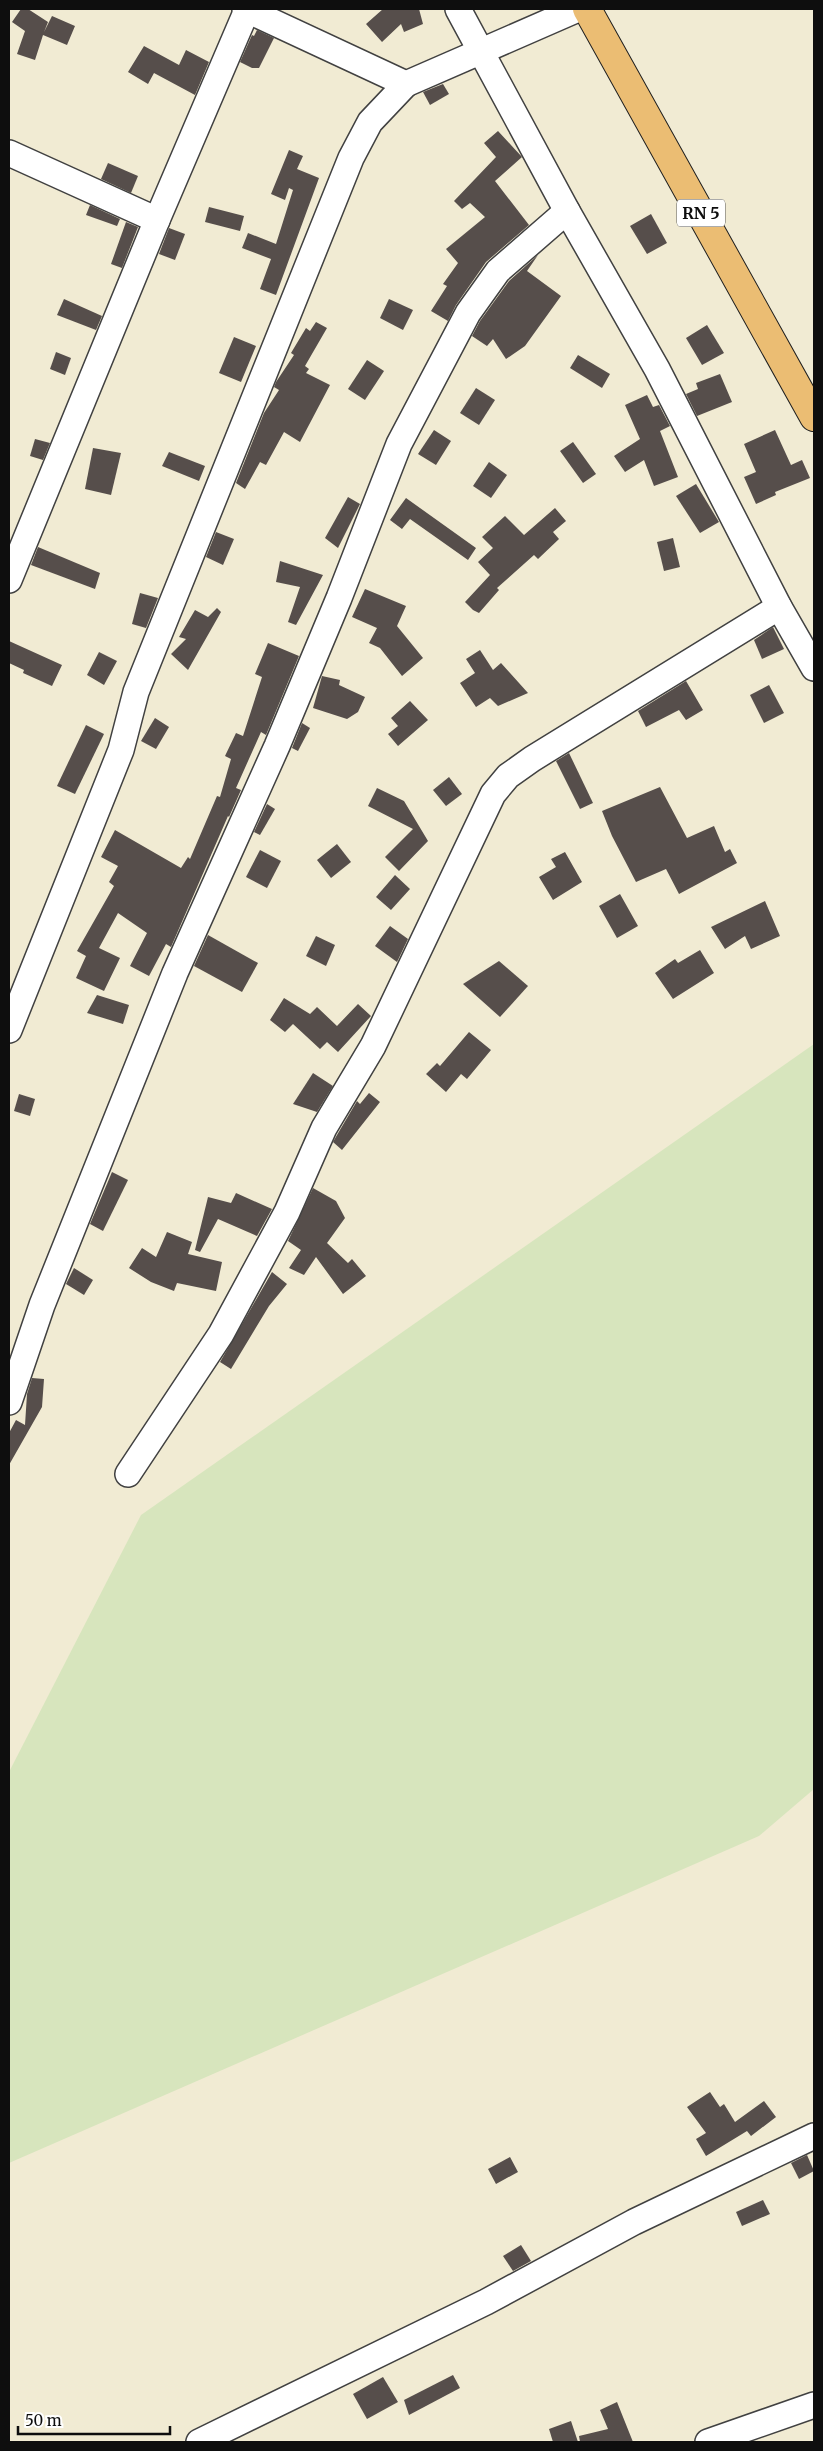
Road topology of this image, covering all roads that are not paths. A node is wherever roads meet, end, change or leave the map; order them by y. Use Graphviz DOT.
graph roads {
  1 [pos="246,9"];
  2 [pos="458,9"];
  3 [pos="578,9"];
  4 [pos="587,9"];
  5 [pos="480,51"];
  6 [pos="406,84"];
  7 [pos="9,153"];
  8 [pos="567,211"];
  9 [pos="157,220"];
  10 [pos="814,418"];
  11 [pos="9,580"];
  12 [pos="779,607"];
  13 [pos="814,668"];
  14 [pos="9,1030"];
  15 [pos="9,1402"];
  16 [pos="128,1474"];
  17 [pos="814,2136"];
  18 [pos="814,2405"];
  19 [pos="199,2442"];
  20 [pos="708,2442"];
  1 -- 6 [label="street"];
  1 -- 9 [label="street"];
  2 -- 5 [label="street"];
  3 -- 5 [label="street"];
  4 -- 10 [label="main road, RN 5 / RN 5"];
  5 -- 6 [label="street"];
  5 -- 8 [label="street"];
  6 -- 14 [label="street"];
  7 -- 9 [label="street"];
  8 -- 12 [label="street"];
  8 -- 15 [label="street"];
  9 -- 11 [label="street"];
  12 -- 13 [label="street"];
  12 -- 16 [label="street"];
  17 -- 19 [label="street"];
  18 -- 20 [label="street"];
}
